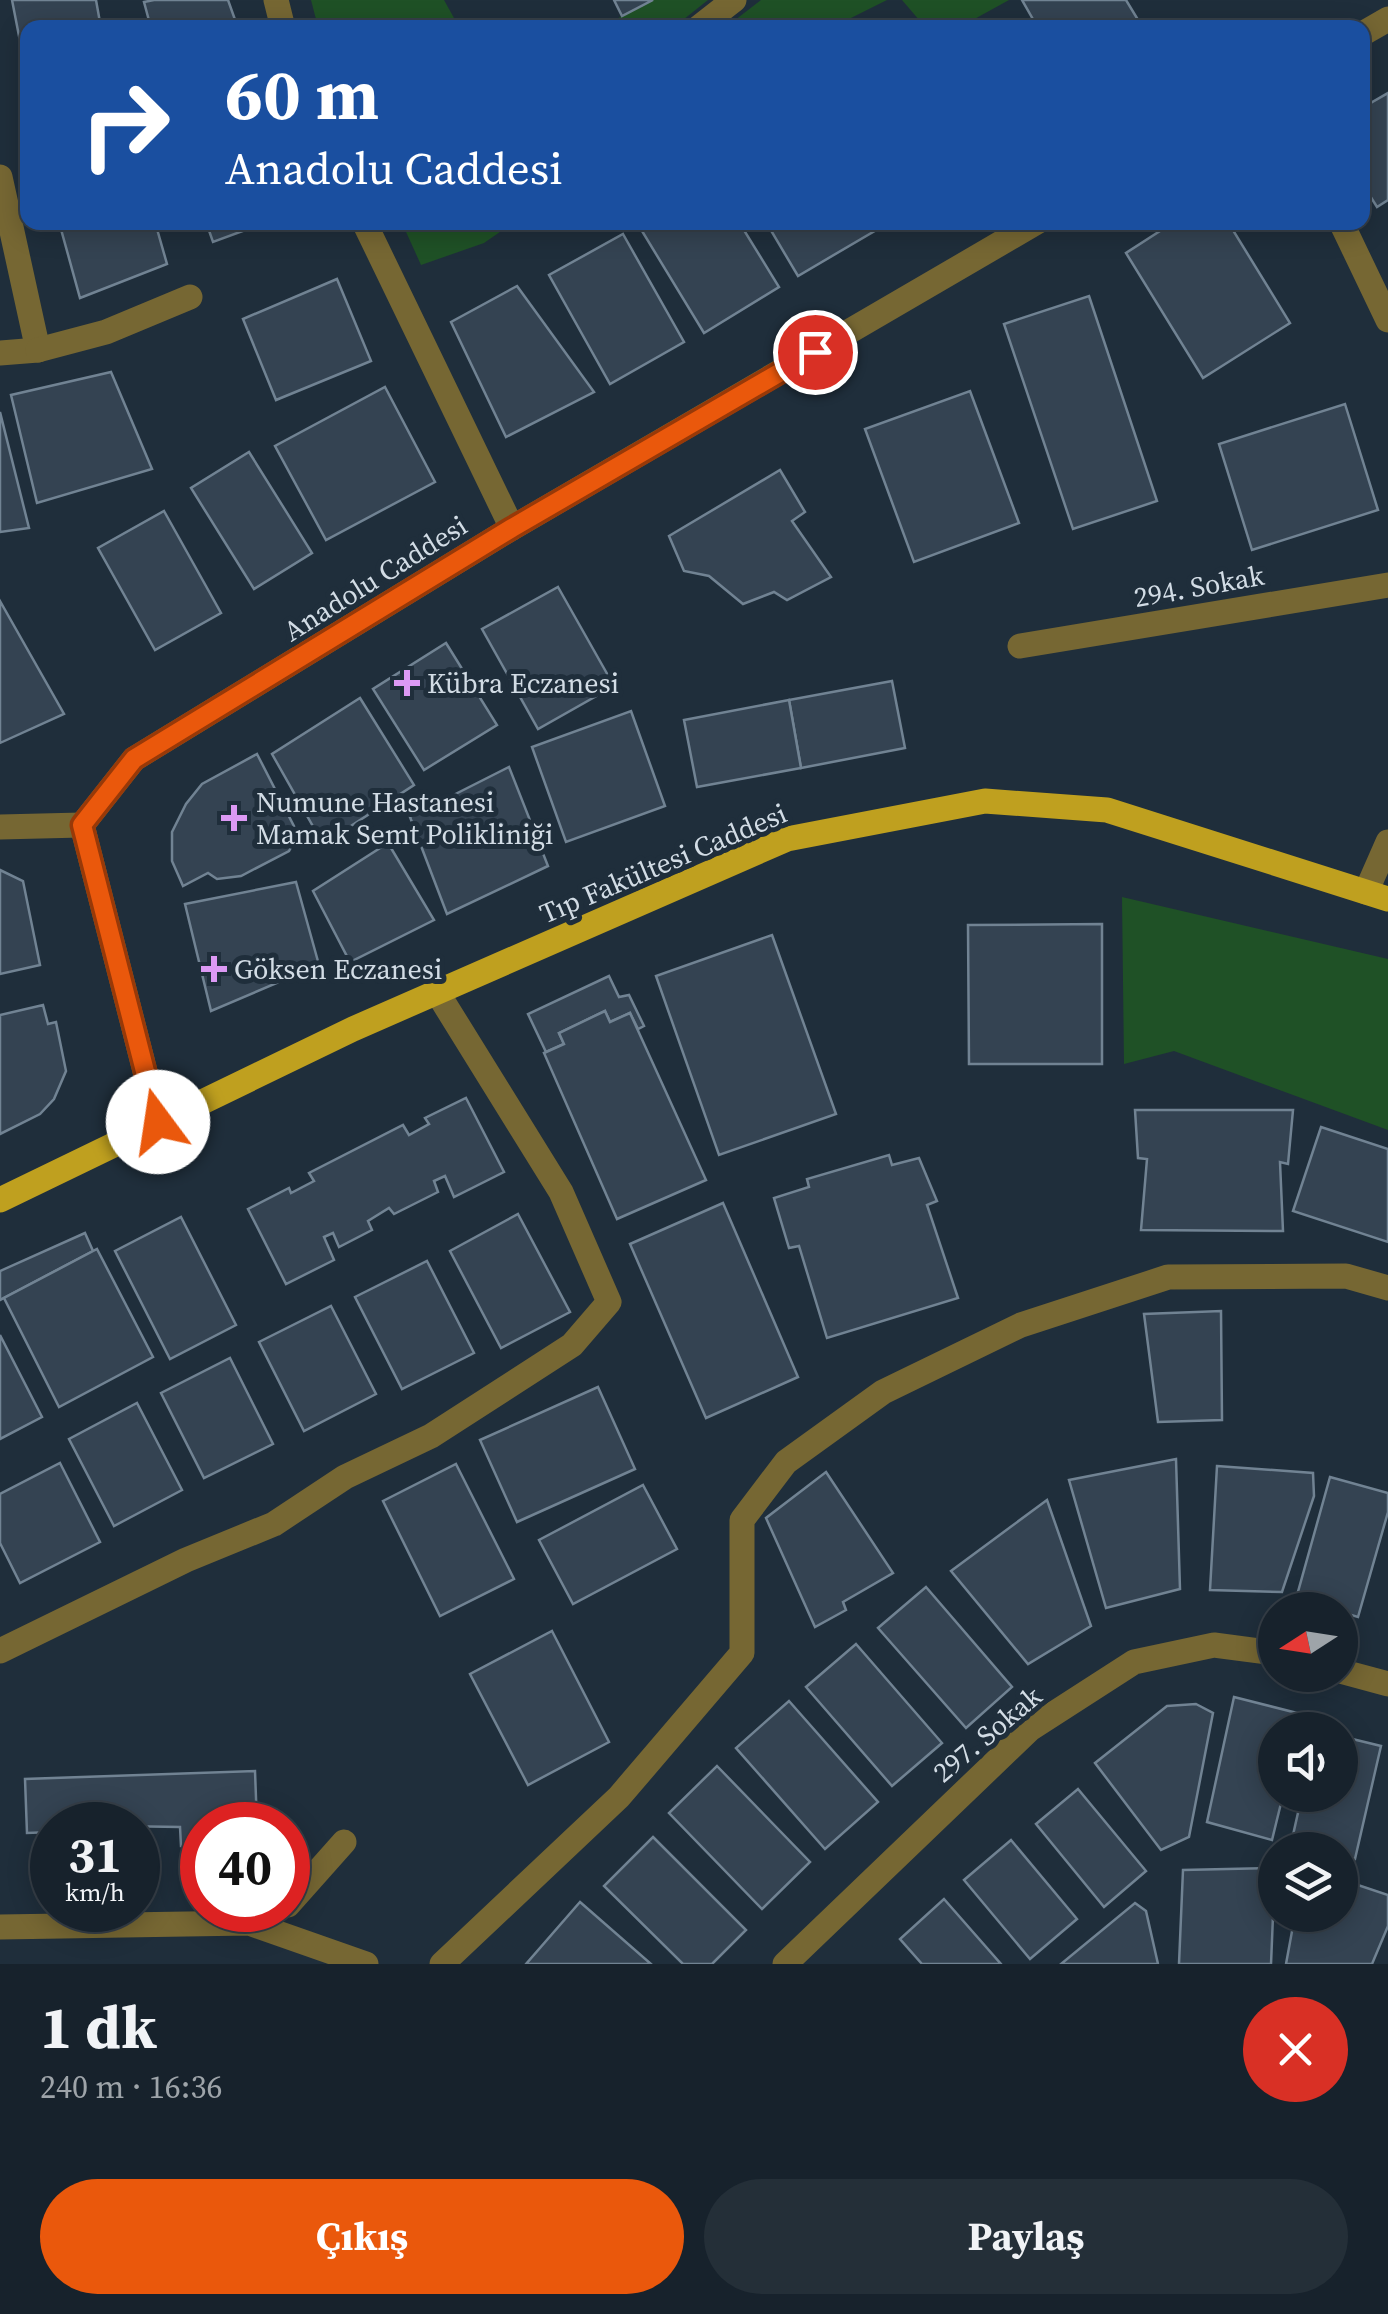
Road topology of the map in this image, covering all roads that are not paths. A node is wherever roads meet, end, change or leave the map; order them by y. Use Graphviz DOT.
graph roads {
  1 [pos="734,0"];
  2 [pos="708,20"];
  3 [pos="0,176"];
  4 [pos="368,230"];
  5 [pos="1024,230"];
  6 [pos="1344,230"];
  7 [pos="190,297"];
  8 [pos="1388,320"];
  9 [pos="38,350"];
  10 [pos="0,353"];
  11 [pos="512,528"];
  12 [pos="1388,585"];
  13 [pos="1020,646"];
  14 [pos="82,825"];
  15 [pos="0,826"];
  16 [pos="1388,842"];
  17 [pos="1377,896"];
  18 [pos="437,992"];
  19 [pos="158,1122"];
  20 [pos="0,1200"];
  21 [pos="1388,1288"];
  22 [pos="1258,1651"];
  23 [pos="0,1652"];
  24 [pos="1358,1676"];
  25 [pos="1388,1684"];
  26 [pos="344,1842"];
  27 [pos="310,1880"];
  28 [pos="180,1924"];
  29 [pos="0,1927"];
  30 [pos="309,1932"];
  31 [pos="366,1964"];
  32 [pos="442,1964"];
  33 [pos="785,1964"];
  1 -- 2 [label="street"];
  3 -- 9 [label="street"];
  4 -- 11 [label="street"];
  5 -- 11 [label="street, Anadolu Caddesi"];
  6 -- 8 [label="street"];
  7 -- 9 [label="street"];
  9 -- 10 [label="street"];
  11 -- 14 [label="street, Anadolu Caddesi"];
  12 -- 13 [label="street, 294. Sokak"];
  14 -- 15 [label="street"];
  14 -- 19 [label="street"];
  16 -- 17 [label="street"];
  17 -- 18 [label="main road, Tıp Fakültesi Caddesi"];
  18 -- 19 [label="main road, Tıp Fakültesi Caddesi"];
  18 -- 23 [label="street"];
  19 -- 20 [label="main road, Tıp Fakültesi Caddesi"];
  21 -- 32 [label="street"];
  22 -- 33 [label="street, 297. Sokak"];
  24 -- 25 [label="street"];
  26 -- 27 [label="street"];
  28 -- 29 [label="street"];
  30 -- 31 [label="street"];
}
